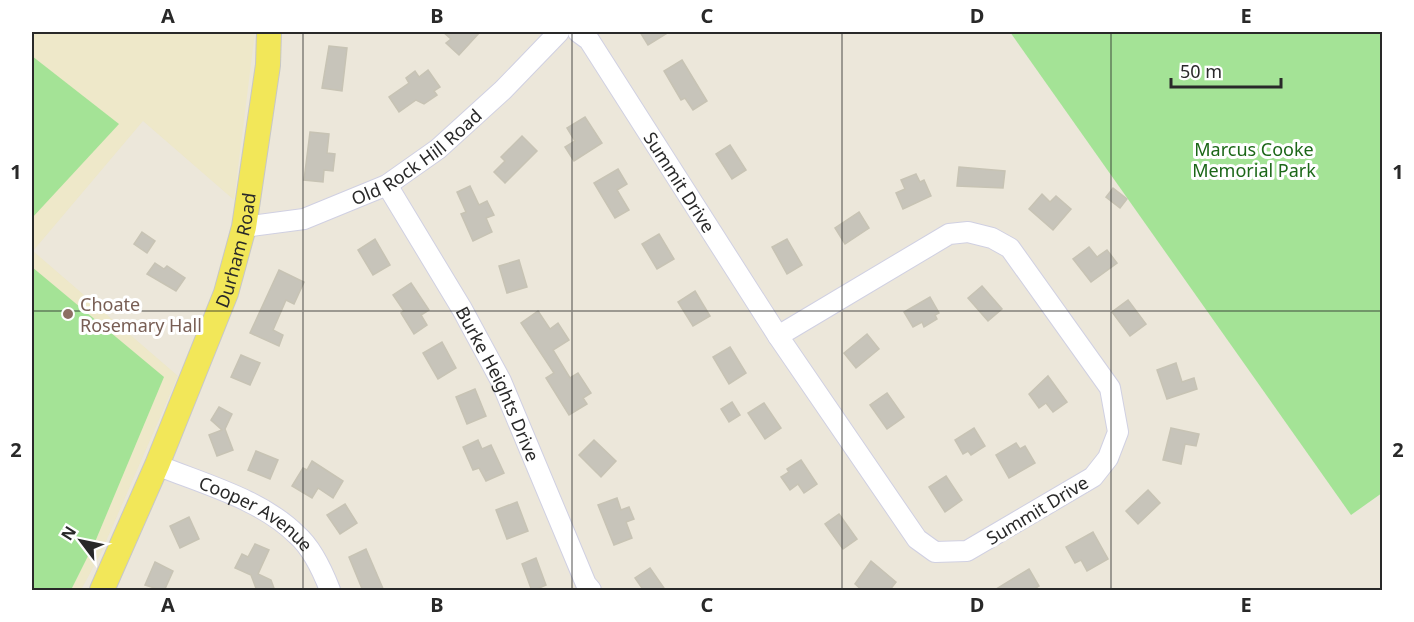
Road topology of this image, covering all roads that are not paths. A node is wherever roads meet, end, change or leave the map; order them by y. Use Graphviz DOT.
graph roads {
  1 [pos="269,32"];
  2 [pos="559,32"];
  3 [pos="578,32"];
  4 [pos="387,185"];
  5 [pos="244,227"];
  6 [pos="778,336"];
  7 [pos="157,465"];
  8 [pos="102,591"];
  9 [pos="330,591"];
  10 [pos="591,591"];
  1 -- 5 [label="main road, Durham Road"];
  2 -- 4 [label="street, Old Rock Hill Road"];
  3 -- 6 [label="street, Summit Drive"];
  4 -- 5 [label="street, Old Rock Hill Road"];
  4 -- 10 [label="street, Burke Heights Drive"];
  5 -- 7 [label="main road, Durham Road"];
  6 -- 6 [label="street, Summit Drive"];
  7 -- 8 [label="main road, Durham Road"];
  7 -- 9 [label="street, Cooper Avenue"];
}
